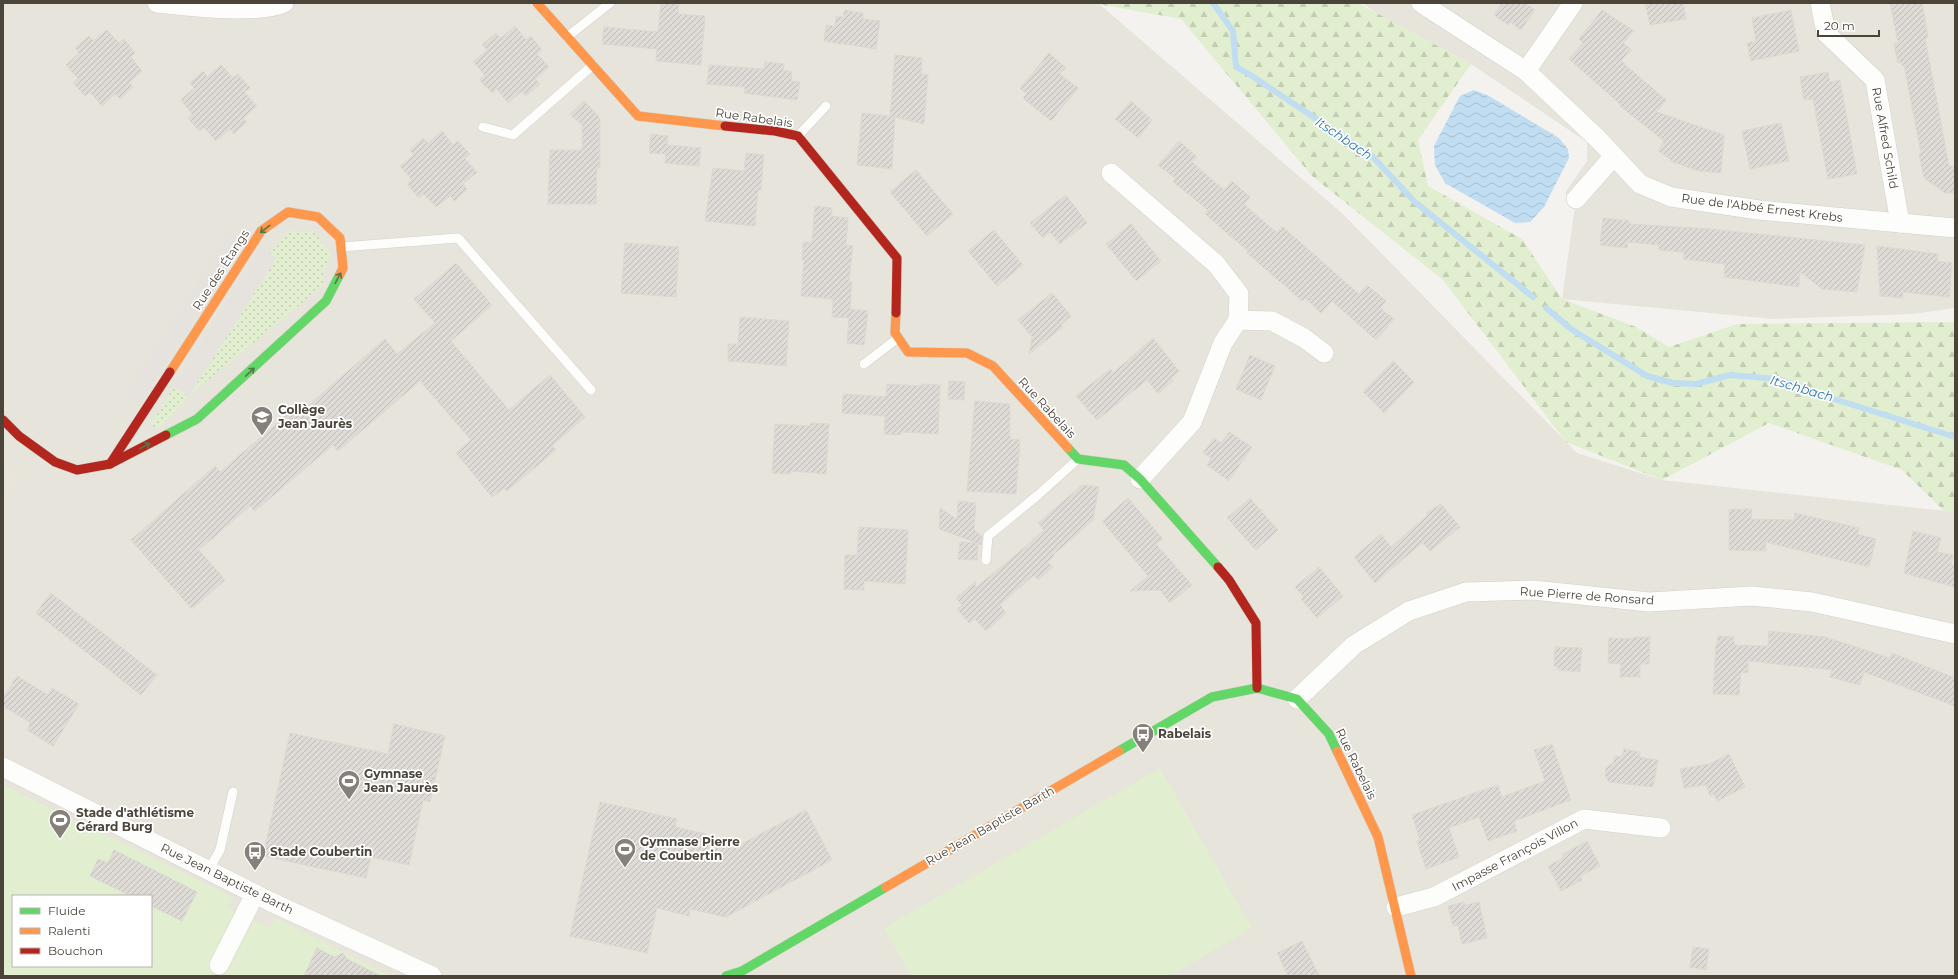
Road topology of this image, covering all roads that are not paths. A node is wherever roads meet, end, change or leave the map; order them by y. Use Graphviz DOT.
graph roads {
  1 [pos="157,3"];
  2 [pos="284,3"];
  3 [pos="537,3"];
  4 [pos="610,3"];
  5 [pos="1421,3"];
  6 [pos="1573,3"];
  7 [pos="1820,3"];
  8 [pos="567,37"];
  9 [pos="593,65"];
  10 [pos="1526,71"];
  11 [pos="826,106"];
  12 [pos="483,127"];
  13 [pos="798,136"];
  14 [pos="1614,156"];
  15 [pos="1111,173"];
  16 [pos="1576,199"];
  17 [pos="1900,223"];
  18 [pos="1955,228"];
  19 [pos="341,247"];
  20 [pos="1238,320"];
  21 [pos="898,338"];
  22 [pos="1324,353"];
  23 [pos="864,364"];
  24 [pos="591,390"];
  25 [pos="3,420"];
  26 [pos="1078,459"];
  27 [pos="110,464"];
  28 [pos="1140,479"];
  29 [pos="986,560"];
  30 [pos="1955,634"];
  31 [pos="1257,688"];
  32 [pos="1297,699"];
  33 [pos="3,767"];
  34 [pos="232,792"];
  35 [pos="1661,828"];
  36 [pos="208,871"];
  37 [pos="255,894"];
  38 [pos="1396,907"];
  39 [pos="219,965"];
  40 [pos="738,974"];
  41 [pos="432,976"];
  42 [pos="1411,976"];
  1 -- 2 [label="street"];
  3 -- 8 [label="street, Rue Rabelais"];
  4 -- 8 [label="lane"];
  5 -- 10 [label="street, Rue de l'Abbé Ernest Krebs"];
  6 -- 10 [label="street"];
  7 -- 17 [label="street, Rue Alfred Schild"];
  8 -- 9 [label="street, Rue Rabelais"];
  9 -- 12 [label="lane"];
  9 -- 13 [label="street, Rue Rabelais"];
  10 -- 14 [label="street, Rue de l'Abbé Ernest Krebs"];
  11 -- 13 [label="lane"];
  13 -- 21 [label="street, Rue Rabelais"];
  14 -- 16 [label="street"];
  14 -- 17 [label="street, Rue de l'Abbé Ernest Krebs"];
  15 -- 20 [label="street"];
  17 -- 18 [label="street, Rue de l'Abbé Ernest Krebs"];
  19 -- 24 [label="lane"];
  27 -- 19 [label="street, Rue des Étangs, one-way"];
  19 -- 27 [label="street, Rue des Étangs, one-way"];
  20 -- 22 [label="street"];
  20 -- 28 [label="street"];
  21 -- 23 [label="lane"];
  21 -- 26 [label="street, Rue Rabelais"];
  25 -- 27 [label="street, Rue des Étangs"];
  26 -- 28 [label="street"];
  26 -- 29 [label="lane"];
  28 -- 31 [label="street"];
  30 -- 32 [label="street, Rue Pierre de Ronsard"];
  31 -- 32 [label="street"];
  31 -- 40 [label="street, Rue Jean Baptiste Barth"];
  32 -- 38 [label="street, Rue Rabelais"];
  33 -- 36 [label="street, Rue Jean Baptiste Barth"];
  34 -- 36 [label="lane"];
  35 -- 38 [label="street, Impasse François Villon"];
  36 -- 37 [label="street, Rue Jean Baptiste Barth"];
  37 -- 39 [label="street"];
  37 -- 41 [label="street, Rue Jean Baptiste Barth"];
  38 -- 42 [label="street, Rue Rabelais"];
}
